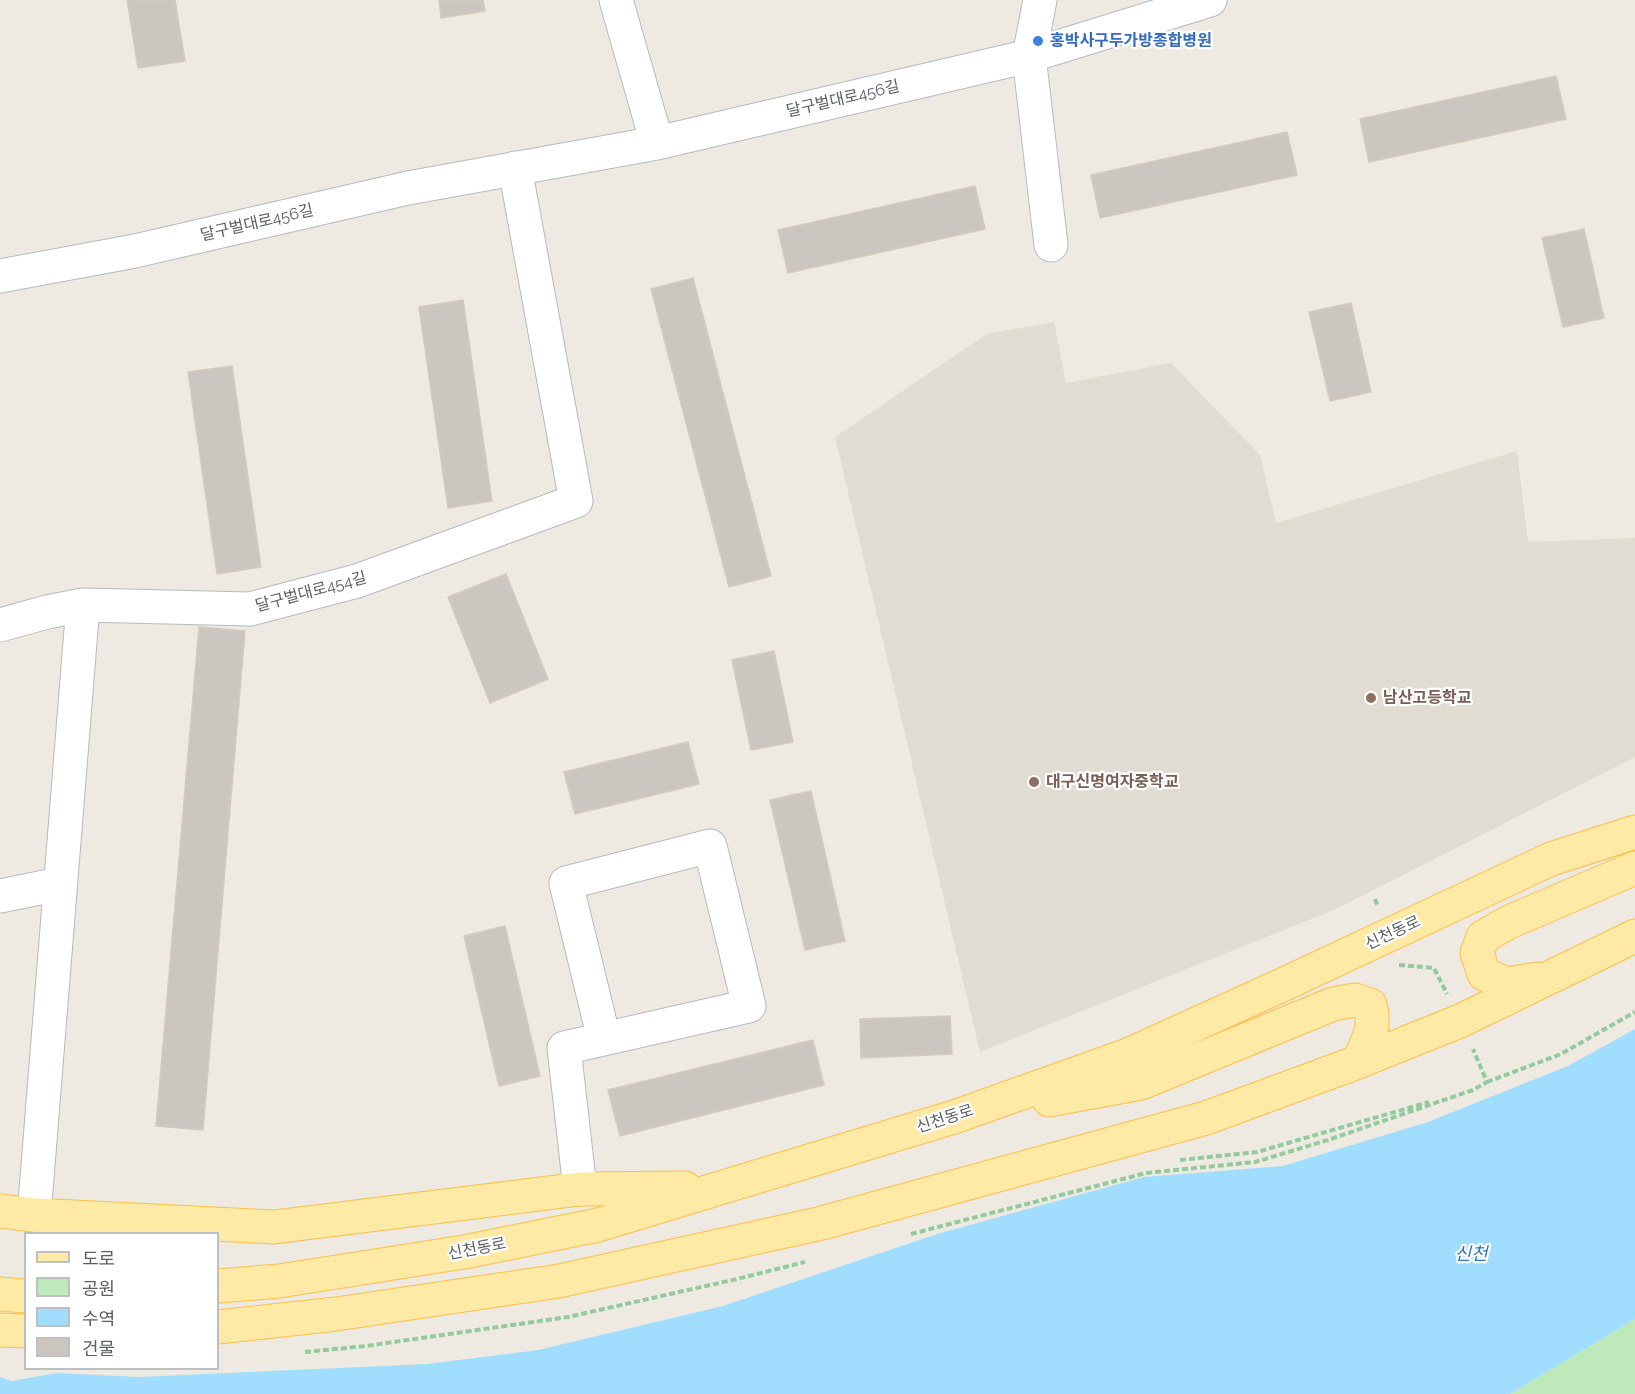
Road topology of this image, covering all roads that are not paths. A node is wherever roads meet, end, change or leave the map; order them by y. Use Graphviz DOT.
graph roads {
  1 [pos="616,0"];
  2 [pos="1040,0"];
  3 [pos="1210,0"];
  4 [pos="1029,56"];
  5 [pos="657,143"];
  6 [pos="515,168"];
  7 [pos="1050,245"];
  8 [pos="0,276"];
  9 [pos="83,605"];
  10 [pos="0,625"];
  11 [pos="1635,809"];
  12 [pos="1635,832"];
  13 [pos="1551,859"];
  14 [pos="1635,868"];
  15 [pos="59,884"];
  16 [pos="0,896"];
  17 [pos="1635,936"];
  18 [pos="1549,978"];
  19 [pos="604,1039"];
  20 [pos="1358,1062"];
  21 [pos="957,1116"];
  22 [pos="722,1188"];
  23 [pos="580,1189"];
  24 [pos="0,1211"];
  25 [pos="34,1215"];
  26 [pos="158,1227"];
  27 [pos="219,1286"];
  28 [pos="0,1294"];
  29 [pos="24,1296"];
  30 [pos="219,1327"];
  31 [pos="0,1330"];
  32 [pos="24,1331"];
  1 -- 5 [label="street"];
  2 -- 4 [label="street"];
  3 -- 4 [label="street, 달구벌대로456길"];
  4 -- 5 [label="street, 달구벌대로456길"];
  4 -- 7 [label="street"];
  5 -- 6 [label="street, 달구벌대로456길"];
  6 -- 8 [label="street, 달구벌대로456길"];
  6 -- 9 [label="street, 달구벌대로454길"];
  9 -- 10 [label="street, 달구벌대로454길"];
  9 -- 15 [label="street"];
  11 -- 13 [label="main road"];
  12 -- 13 [label="main road, 신천동로"];
  13 -- 21 [label="main road, 신천동로"];
  14 -- 18 [label="main road"];
  15 -- 16 [label="street"];
  15 -- 25 [label="street"];
  17 -- 18 [label="main road"];
  18 -- 20 [label="main road"];
  19 -- 19 [label="street"];
  19 -- 23 [label="street"];
  20 -- 21 [label="main road"];
  20 -- 30 [label="main road"];
  21 -- 22 [label="main road, 신천동로"];
  22 -- 23 [label="main road"];
  22 -- 27 [label="main road, 신천동로"];
  23 -- 26 [label="main road"];
  24 -- 25 [label="main road"];
  25 -- 26 [label="main road"];
  28 -- 29 [label="main road"];
  31 -- 32 [label="main road"];
}
